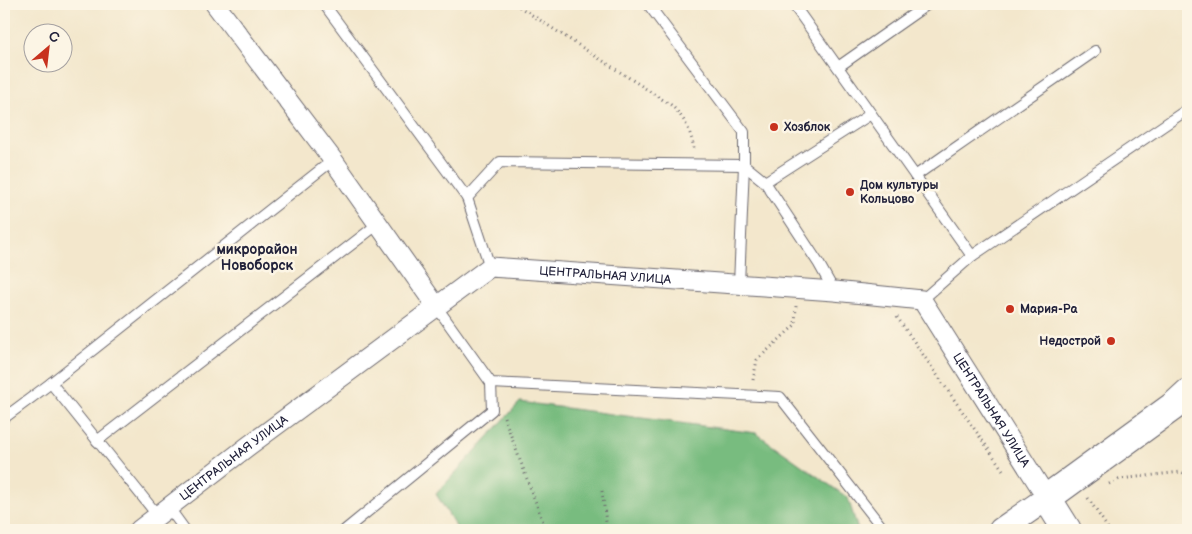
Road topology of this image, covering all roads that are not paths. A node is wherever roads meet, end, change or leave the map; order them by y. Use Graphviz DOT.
graph roads {
  1 [pos="215,4"];
  2 [pos="324,4"];
  3 [pos="648,4"];
  4 [pos="793,4"];
  5 [pos="928,4"];
  6 [pos="1095,51"];
  7 [pos="838,67"];
  8 [pos="1188,109"];
  9 [pos="870,114"];
  10 [pos="333,160"];
  11 [pos="744,165"];
  12 [pos="915,176"];
  13 [pos="765,182"];
  14 [pos="467,198"];
  15 [pos="378,224"];
  16 [pos="972,256"];
  17 [pos="490,267"];
  18 [pos="739,284"];
  19 [pos="834,291"];
  20 [pos="922,300"];
  21 [pos="436,306"];
  22 [pos="51,383"];
  23 [pos="491,383"];
  24 [pos="1188,393"];
  25 [pos="4,418"];
  26 [pos="97,440"];
  27 [pos="1047,498"];
  28 [pos="163,512"];
  29 [pos="139,530"];
  30 [pos="185,530"];
  31 [pos="345,530"];
  32 [pos="884,530"];
  33 [pos="1000,530"];
  34 [pos="1067,530"];
  1 -- 10 [label="street"];
  2 -- 14 [label="lane"];
  3 -- 11 [label="lane"];
  4 -- 7 [label="lane"];
  5 -- 7 [label="lane"];
  6 -- 12 [label="lane"];
  7 -- 9 [label="lane"];
  8 -- 16 [label="lane"];
  9 -- 12 [label="lane"];
  9 -- 13 [label="lane"];
  10 -- 15 [label="street"];
  10 -- 22 [label="lane"];
  11 -- 13 [label="lane"];
  11 -- 14 [label="lane"];
  11 -- 18 [label="lane"];
  12 -- 16 [label="lane"];
  13 -- 19 [label="lane"];
  14 -- 17 [label="lane"];
  15 -- 21 [label="street"];
  15 -- 26 [label="lane"];
  16 -- 20 [label="lane"];
  17 -- 18 [label="street, ЦЕНТРАЛЬНАЯ УЛИЦА"];
  17 -- 21 [label="street, ЦЕНТРАЛЬНАЯ УЛИЦА"];
  18 -- 19 [label="street, ЦЕНТРАЛЬНАЯ УЛИЦА"];
  19 -- 20 [label="street, ЦЕНТРАЛЬНАЯ УЛИЦА"];
  20 -- 27 [label="street, ЦЕНТРАЛЬНАЯ УЛИЦА"];
  21 -- 23 [label="lane"];
  21 -- 28 [label="street, ЦЕНТРАЛЬНАЯ УЛИЦА"];
  22 -- 25 [label="lane"];
  22 -- 26 [label="lane"];
  23 -- 31 [label="lane"];
  23 -- 32 [label="lane"];
  24 -- 27 [label="main road"];
  26 -- 28 [label="lane"];
  27 -- 33 [label="street"];
  27 -- 34 [label="main road"];
  28 -- 29 [label="street, ЦЕНТРАЛЬНАЯ УЛИЦА"];
  28 -- 30 [label="lane"];
}
